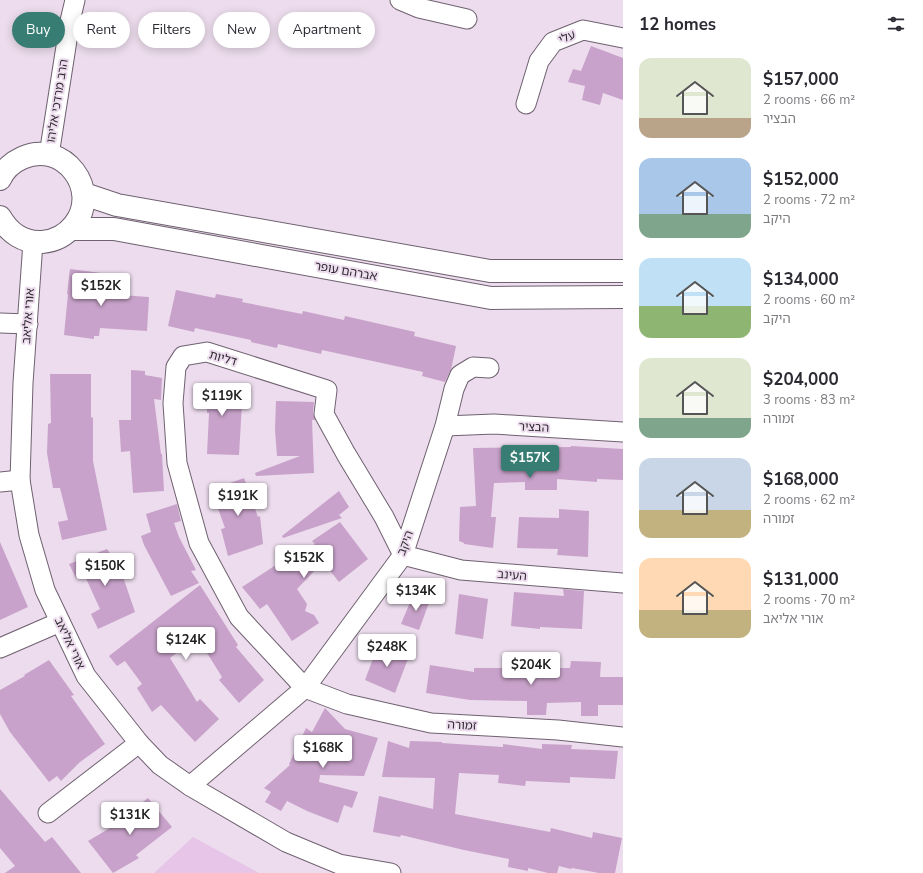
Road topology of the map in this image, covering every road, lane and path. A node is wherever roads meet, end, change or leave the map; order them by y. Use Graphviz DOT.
graph roads {
  1 [pos="75,0"];
  2 [pos="400,0"];
  3 [pos="467,19"];
  4 [pos="623,38"];
  5 [pos="526,104"];
  6 [pos="49,155"];
  7 [pos="0,177"];
  8 [pos="84,194"];
  9 [pos="0,217"];
  10 [pos="71,229"];
  11 [pos="32,242"];
  12 [pos="623,271"];
  13 [pos="623,297"];
  14 [pos="0,323"];
  15 [pos="28,324"];
  16 [pos="489,368"];
  17 [pos="445,426"];
  18 [pos="623,432"];
  19 [pos="20,480"];
  20 [pos="0,482"];
  21 [pos="403,555"];
  22 [pos="623,583"];
  23 [pos="60,622"];
  24 [pos="0,648"];
  25 [pos="305,688"];
  26 [pos="623,736"];
  27 [pos="139,743"];
  28 [pos="190,786"];
  29 [pos="48,813"];
  30 [pos="339,868"];
  31 [pos="391,873"];
  1 -- 6 [label="street, הרב מרדכי אליהו"];
  2 -- 3 [label="street"];
  4 -- 5 [label="street, עלי"];
  6 -- 7 [label="street"];
  6 -- 8 [label="street"];
  8 -- 10 [label="street"];
  8 -- 12 [label="street, אברהם עופר"];
  9 -- 11 [label="street"];
  10 -- 11 [label="street"];
  10 -- 13 [label="street, אברהם עופר"];
  11 -- 15 [label="street, אורי אליאב"];
  14 -- 15 [label="street"];
  15 -- 19 [label="street, אורי אליאב"];
  16 -- 17 [label="street, היקב"];
  17 -- 18 [label="street, הבציר"];
  17 -- 21 [label="street, היקב"];
  19 -- 20 [label="street"];
  19 -- 23 [label="street, אורי אליאב"];
  21 -- 22 [label="street, העינב"];
  21 -- 25 [label="street, היקב"];
  21 -- 25 [label="street, דליות"];
  23 -- 24 [label="street"];
  23 -- 27 [label="street, אורי אליאב"];
  25 -- 26 [label="street, זמורה"];
  25 -- 28 [label="street, היקב"];
  27 -- 28 [label="street, אורי אליאב"];
  27 -- 29 [label="street"];
  28 -- 30 [label="street, אורי אליאב"];
  30 -- 31 [label="street, אורי אליאב"];
}
